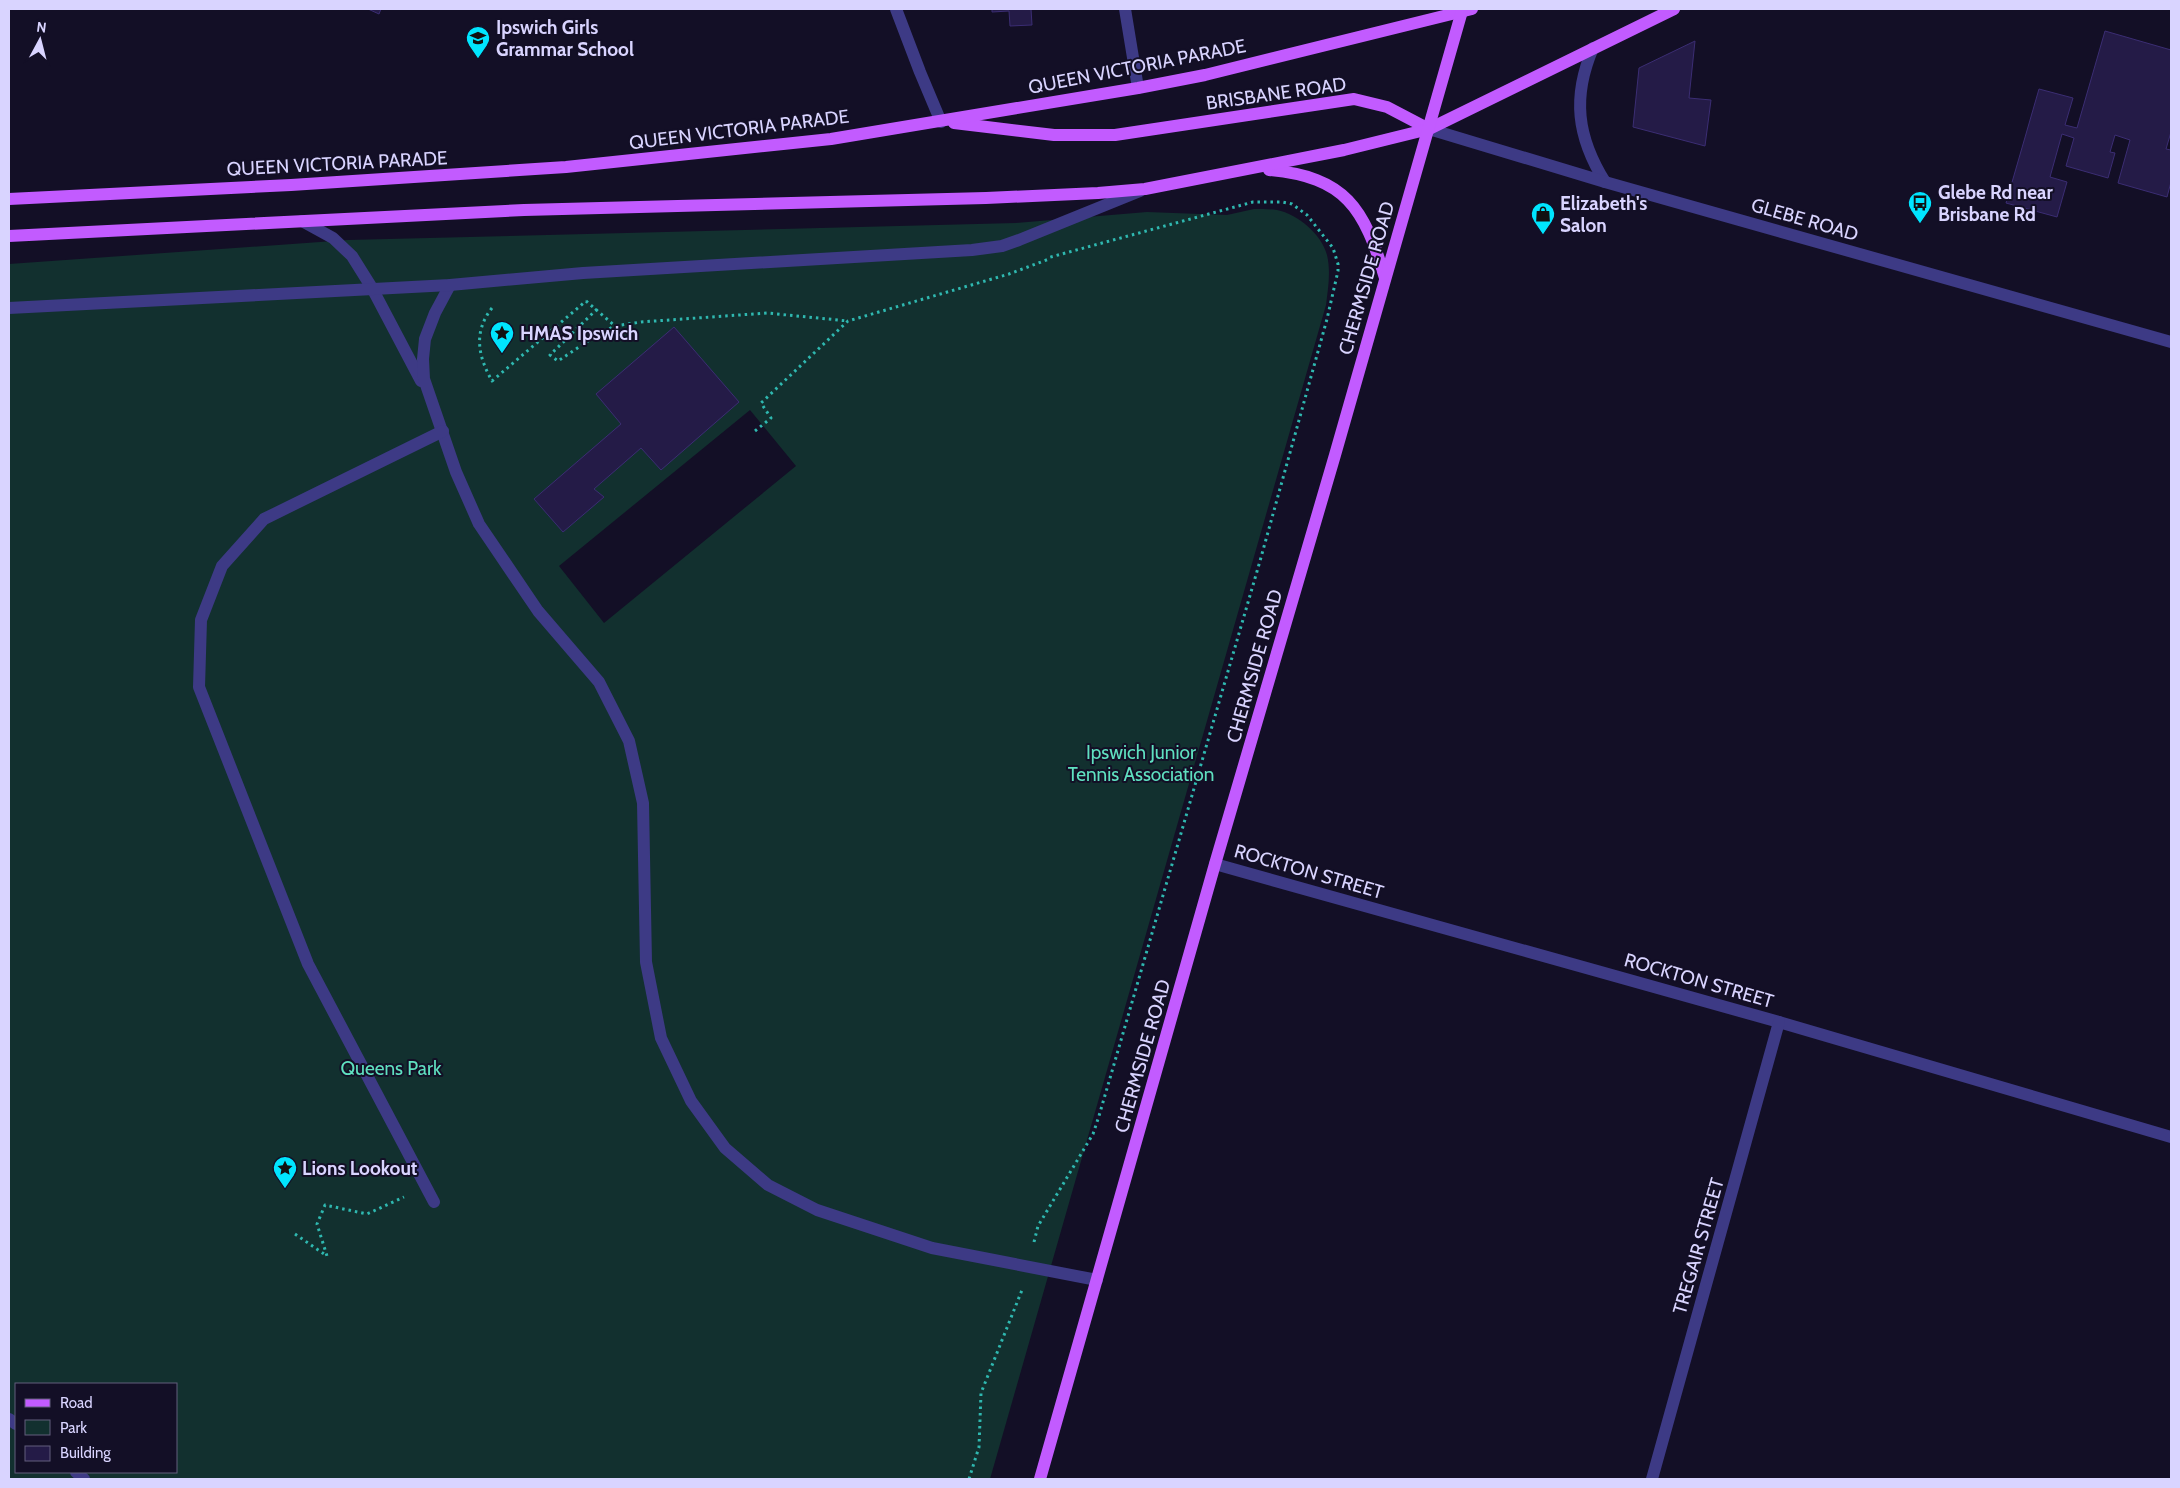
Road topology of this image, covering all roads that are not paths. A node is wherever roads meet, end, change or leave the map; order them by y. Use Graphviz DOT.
graph roads {
  1 [pos="896,9"];
  2 [pos="1125,9"];
  3 [pos="1674,9"];
  4 [pos="1466,10"];
  5 [pos="1593,48"];
  6 [pos="1138,88"];
  7 [pos="941,122"];
  8 [pos="1429,129"];
  9 [pos="1256,168"];
  10 [pos="1605,182"];
  11 [pos="1145,189"];
  12 [pos="9,199"];
  13 [pos="302,221"];
  14 [pos="9,236"];
  15 [pos="1385,278"];
  16 [pos="450,285"];
  17 [pos="372,288"];
  18 [pos="9,308"];
  19 [pos="2171,342"];
  20 [pos="430,398"];
  21 [pos="443,431"];
  22 [pos="1216,864"];
  23 [pos="1779,1022"];
  24 [pos="2171,1137"];
  25 [pos="434,1202"];
  26 [pos="1097,1280"];
  27 [pos="1040,1479"];
  28 [pos="1652,1479"];
  1 -- 7 [label="street"];
  2 -- 6 [label="street"];
  3 -- 5 [label="main road"];
  4 -- 6 [label="main road, QUEEN VICTORIA PARADE"];
  4 -- 8 [label="main road, CHERMSIDE ROAD"];
  5 -- 8 [label="main road"];
  5 -- 10 [label="street"];
  6 -- 7 [label="main road, QUEEN VICTORIA PARADE"];
  7 -- 8 [label="main road, BRISBANE ROAD"];
  7 -- 12 [label="main road, QUEEN VICTORIA PARADE"];
  8 -- 9 [label="main road"];
  8 -- 10 [label="street, GLEBE ROAD"];
  8 -- 15 [label="main road, CHERMSIDE ROAD"];
  9 -- 11 [label="main road"];
  9 -- 15 [label="main road"];
  10 -- 19 [label="street, GLEBE ROAD"];
  11 -- 13 [label="main road"];
  11 -- 16 [label="street"];
  13 -- 14 [label="main road"];
  13 -- 17 [label="street"];
  15 -- 22 [label="main road, CHERMSIDE ROAD"];
  16 -- 17 [label="street"];
  16 -- 20 [label="street"];
  17 -- 18 [label="street"];
  17 -- 20 [label="street"];
  20 -- 21 [label="street"];
  21 -- 25 [label="street"];
  21 -- 26 [label="street"];
  22 -- 23 [label="street, ROCKTON STREET"];
  22 -- 26 [label="main road, CHERMSIDE ROAD"];
  23 -- 24 [label="street, ROCKTON STREET"];
  23 -- 28 [label="street, TREGAIR STREET"];
  26 -- 27 [label="main road, CHERMSIDE ROAD"];
}
